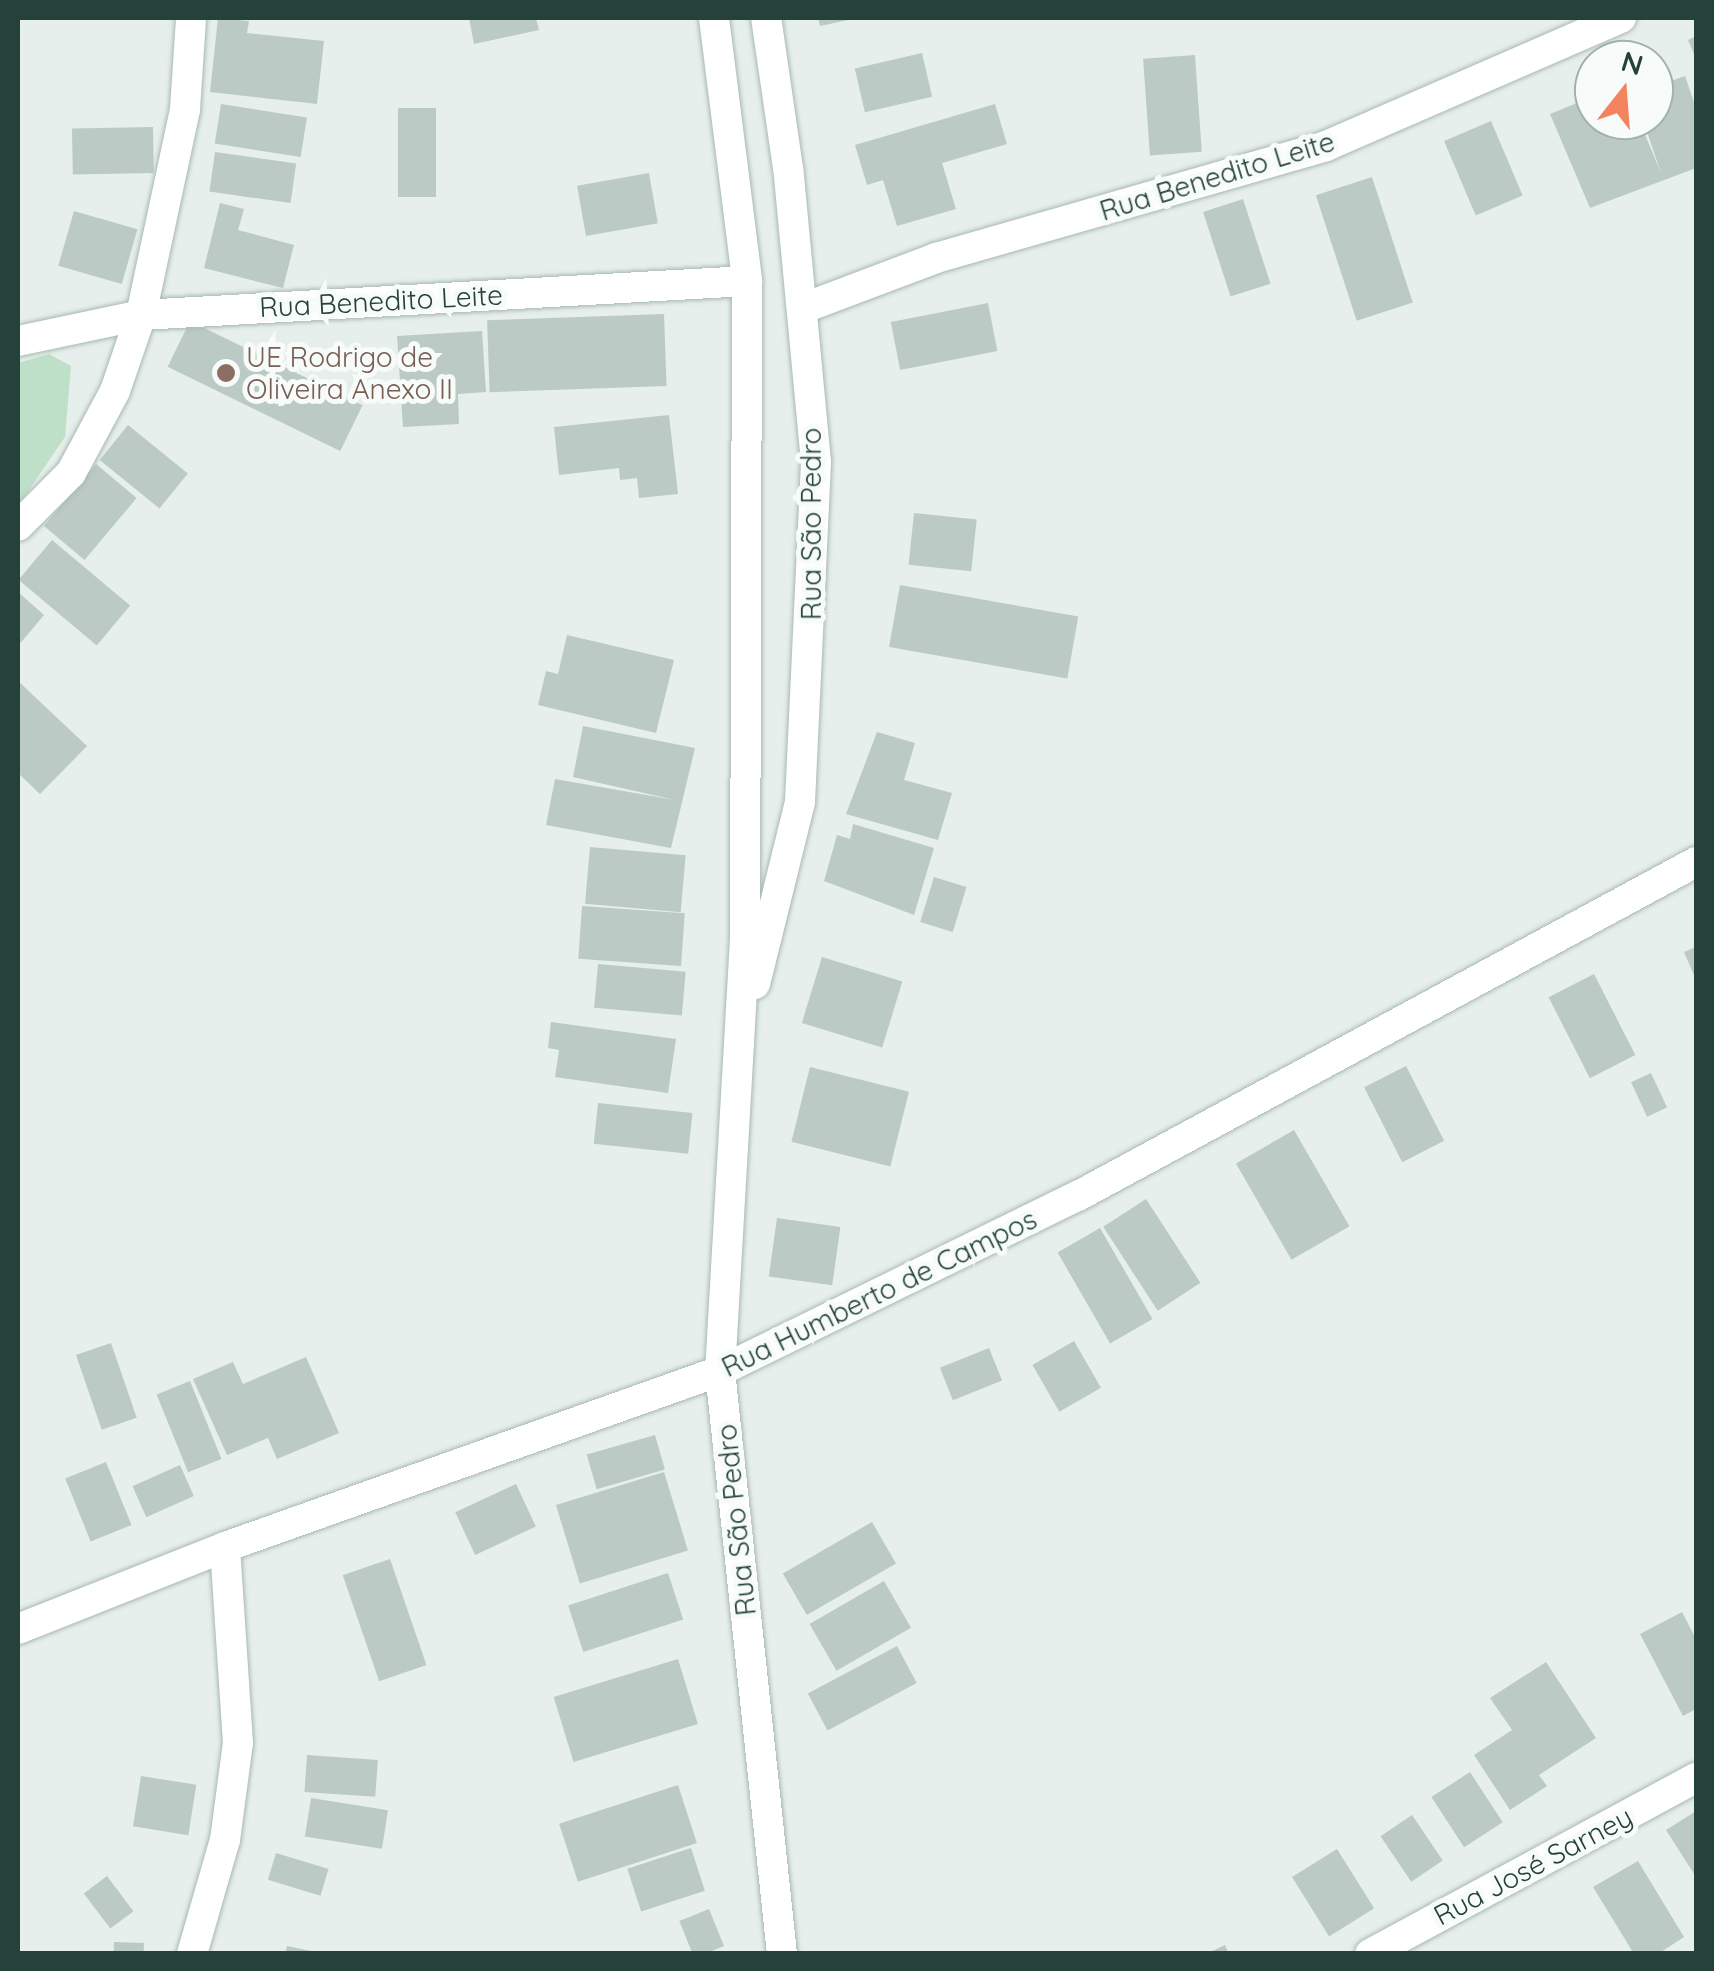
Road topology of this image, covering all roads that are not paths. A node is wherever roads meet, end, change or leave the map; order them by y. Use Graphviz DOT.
graph roads {
  1 [pos="191,18"];
  2 [pos="714,18"];
  3 [pos="766,18"];
  4 [pos="1621,18"];
  5 [pos="747,281"];
  6 [pos="804,308"];
  7 [pos="141,315"];
  8 [pos="18,341"];
  9 [pos="18,526"];
  10 [pos="1696,862"];
  11 [pos="742,1026"];
  12 [pos="720,1371"];
  13 [pos="225,1547"];
  14 [pos="18,1628"];
  15 [pos="1696,1778"];
  16 [pos="192,1954"];
  17 [pos="782,1954"];
  18 [pos="1370,1954"];
  1 -- 7 [label="street"];
  2 -- 5 [label="street, Rua São Pedro"];
  3 -- 6 [label="street, Rua São Pedro"];
  4 -- 6 [label="street, Rua Benedito Leite"];
  5 -- 7 [label="street, Rua Benedito Leite"];
  5 -- 11 [label="street, Rua São Pedro"];
  6 -- 11 [label="street, Rua São Pedro"];
  7 -- 8 [label="street, Rua Benedito Leite"];
  7 -- 9 [label="street"];
  10 -- 12 [label="street, Rua Humberto de Campos"];
  11 -- 12 [label="street, Rua São Pedro"];
  12 -- 13 [label="street, Rua Humberto de Campos"];
  12 -- 17 [label="street, Rua São Pedro"];
  13 -- 14 [label="street, Rua Humberto de Campos"];
  13 -- 16 [label="street"];
  15 -- 18 [label="street, Rua José Sarney"];
}
